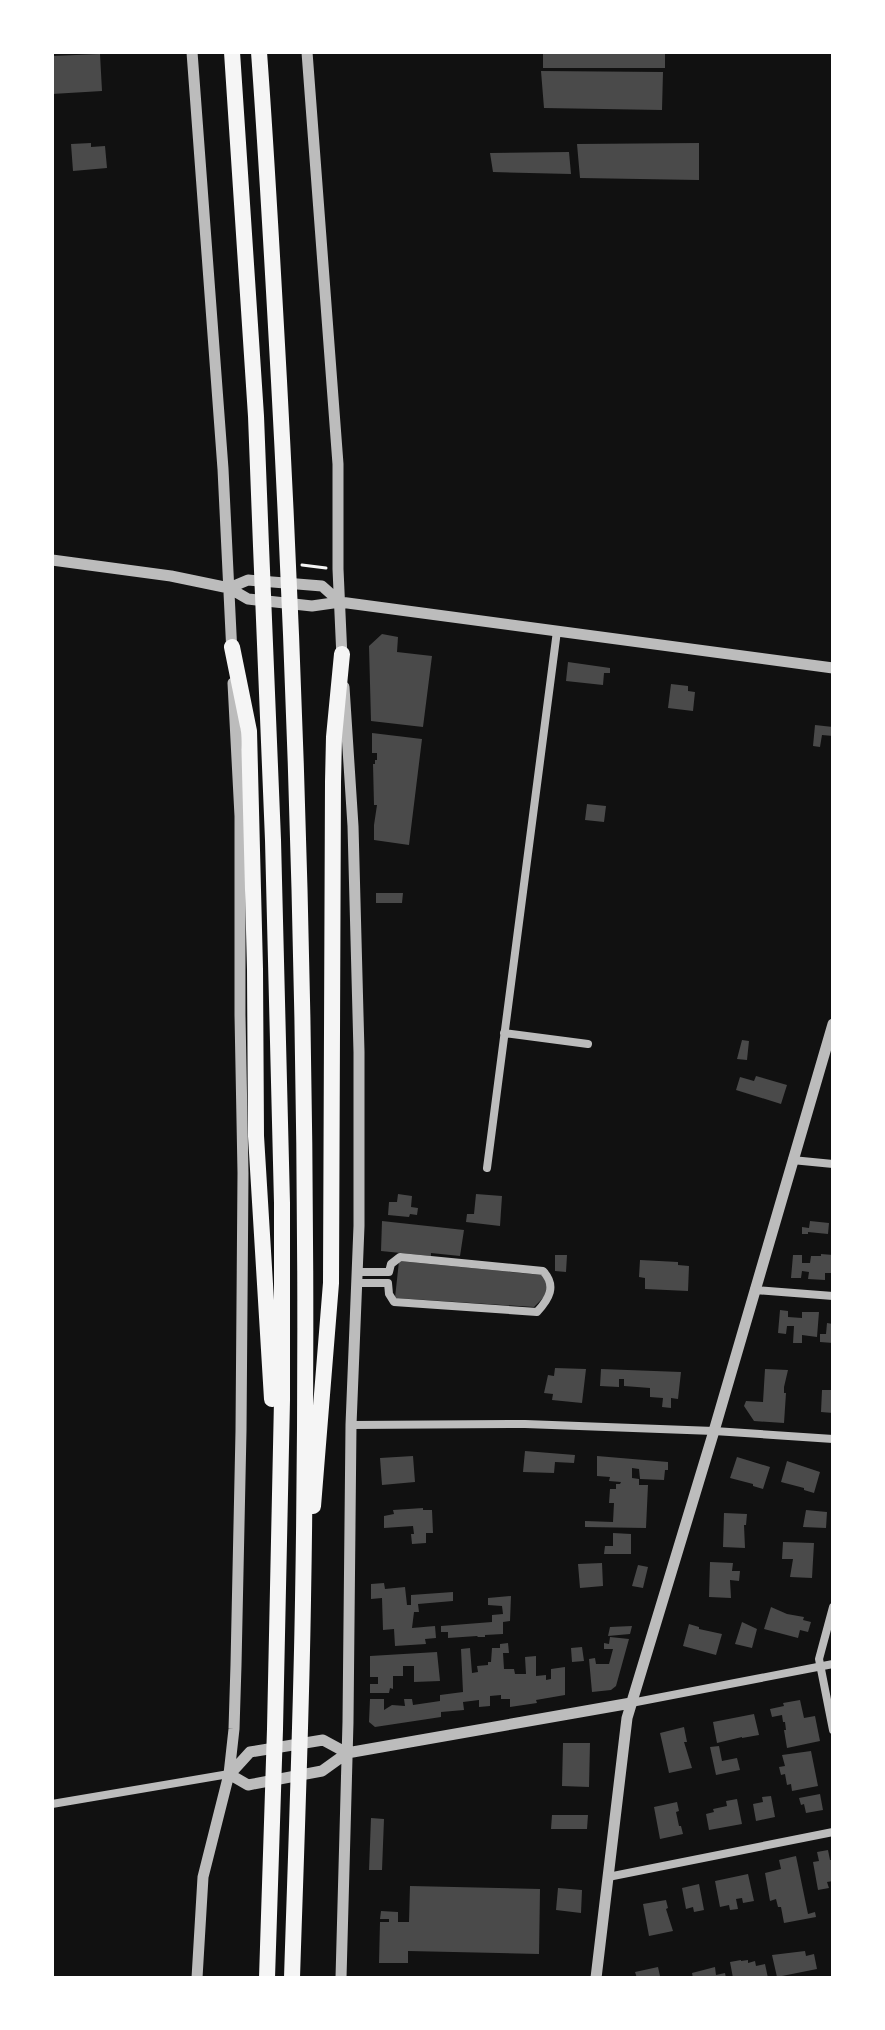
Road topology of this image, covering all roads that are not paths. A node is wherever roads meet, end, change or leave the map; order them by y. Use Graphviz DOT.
graph roads {
  1 [pos="192,52"];
  2 [pos="232,52"];
  3 [pos="259,52"];
  4 [pos="307,52"];
  5 [pos="52,560"];
  6 [pos="229,588"];
  7 [pos="340,602"];
  8 [pos="557,631"];
  9 [pos="232,647"];
  10 [pos="342,654"];
  11 [pos="833,668"];
  12 [pos="833,1024"];
  13 [pos="504,1033"];
  14 [pos="588,1044"];
  15 [pos="792,1160"];
  16 [pos="833,1164"];
  17 [pos="487,1168"];
  18 [pos="357,1277"];
  19 [pos="754,1290"];
  20 [pos="833,1296"];
  21 [pos="351,1425"];
  22 [pos="714,1431"];
  23 [pos="833,1439"];
  24 [pos="279,1514"];
  25 [pos="303,1599"];
  26 [pos="833,1607"];
  27 [pos="833,1664"];
  28 [pos="821,1666"];
  29 [pos="631,1703"];
  30 [pos="833,1730"];
  31 [pos="347,1753"];
  32 [pos="229,1774"];
  33 [pos="52,1804"];
  34 [pos="833,1832"];
  35 [pos="608,1877"];
  36 [pos="197,1978"];
  37 [pos="267,1978"];
  38 [pos="292,1978"];
  39 [pos="341,1978"];
  40 [pos="596,1978"];
  1 -- 6 [label="street"];
  2 -- 24 [label="highway"];
  3 -- 25 [label="highway"];
  4 -- 7 [label="street"];
  5 -- 6 [label="street"];
  6 -- 7 [label="street"];
  6 -- 7 [label="street"];
  6 -- 9 [label="street"];
  7 -- 8 [label="street"];
  7 -- 10 [label="street"];
  8 -- 11 [label="street"];
  8 -- 13 [label="street"];
  9 -- 24 [label="highway"];
  9 -- 32 [label="street"];
  10 -- 18 [label="street"];
  10 -- 25 [label="highway"];
  12 -- 15 [label="street"];
  13 -- 14 [label="street"];
  13 -- 17 [label="street"];
  15 -- 16 [label="street"];
  15 -- 19 [label="street"];
  18 -- 18 [label="street"];
  18 -- 21 [label="street"];
  19 -- 20 [label="street"];
  19 -- 22 [label="street"];
  21 -- 22 [label="street"];
  21 -- 31 [label="street"];
  22 -- 23 [label="street"];
  22 -- 29 [label="street"];
  24 -- 37 [label="highway"];
  25 -- 38 [label="highway"];
  26 -- 28 [label="street"];
  27 -- 28 [label="street"];
  28 -- 29 [label="street"];
  28 -- 30 [label="street"];
  29 -- 31 [label="street"];
  29 -- 35 [label="street"];
  31 -- 32 [label="street"];
  31 -- 32 [label="street"];
  31 -- 39 [label="street"];
  32 -- 33 [label="street"];
  32 -- 36 [label="street"];
  34 -- 35 [label="street"];
  35 -- 40 [label="street"];
}
